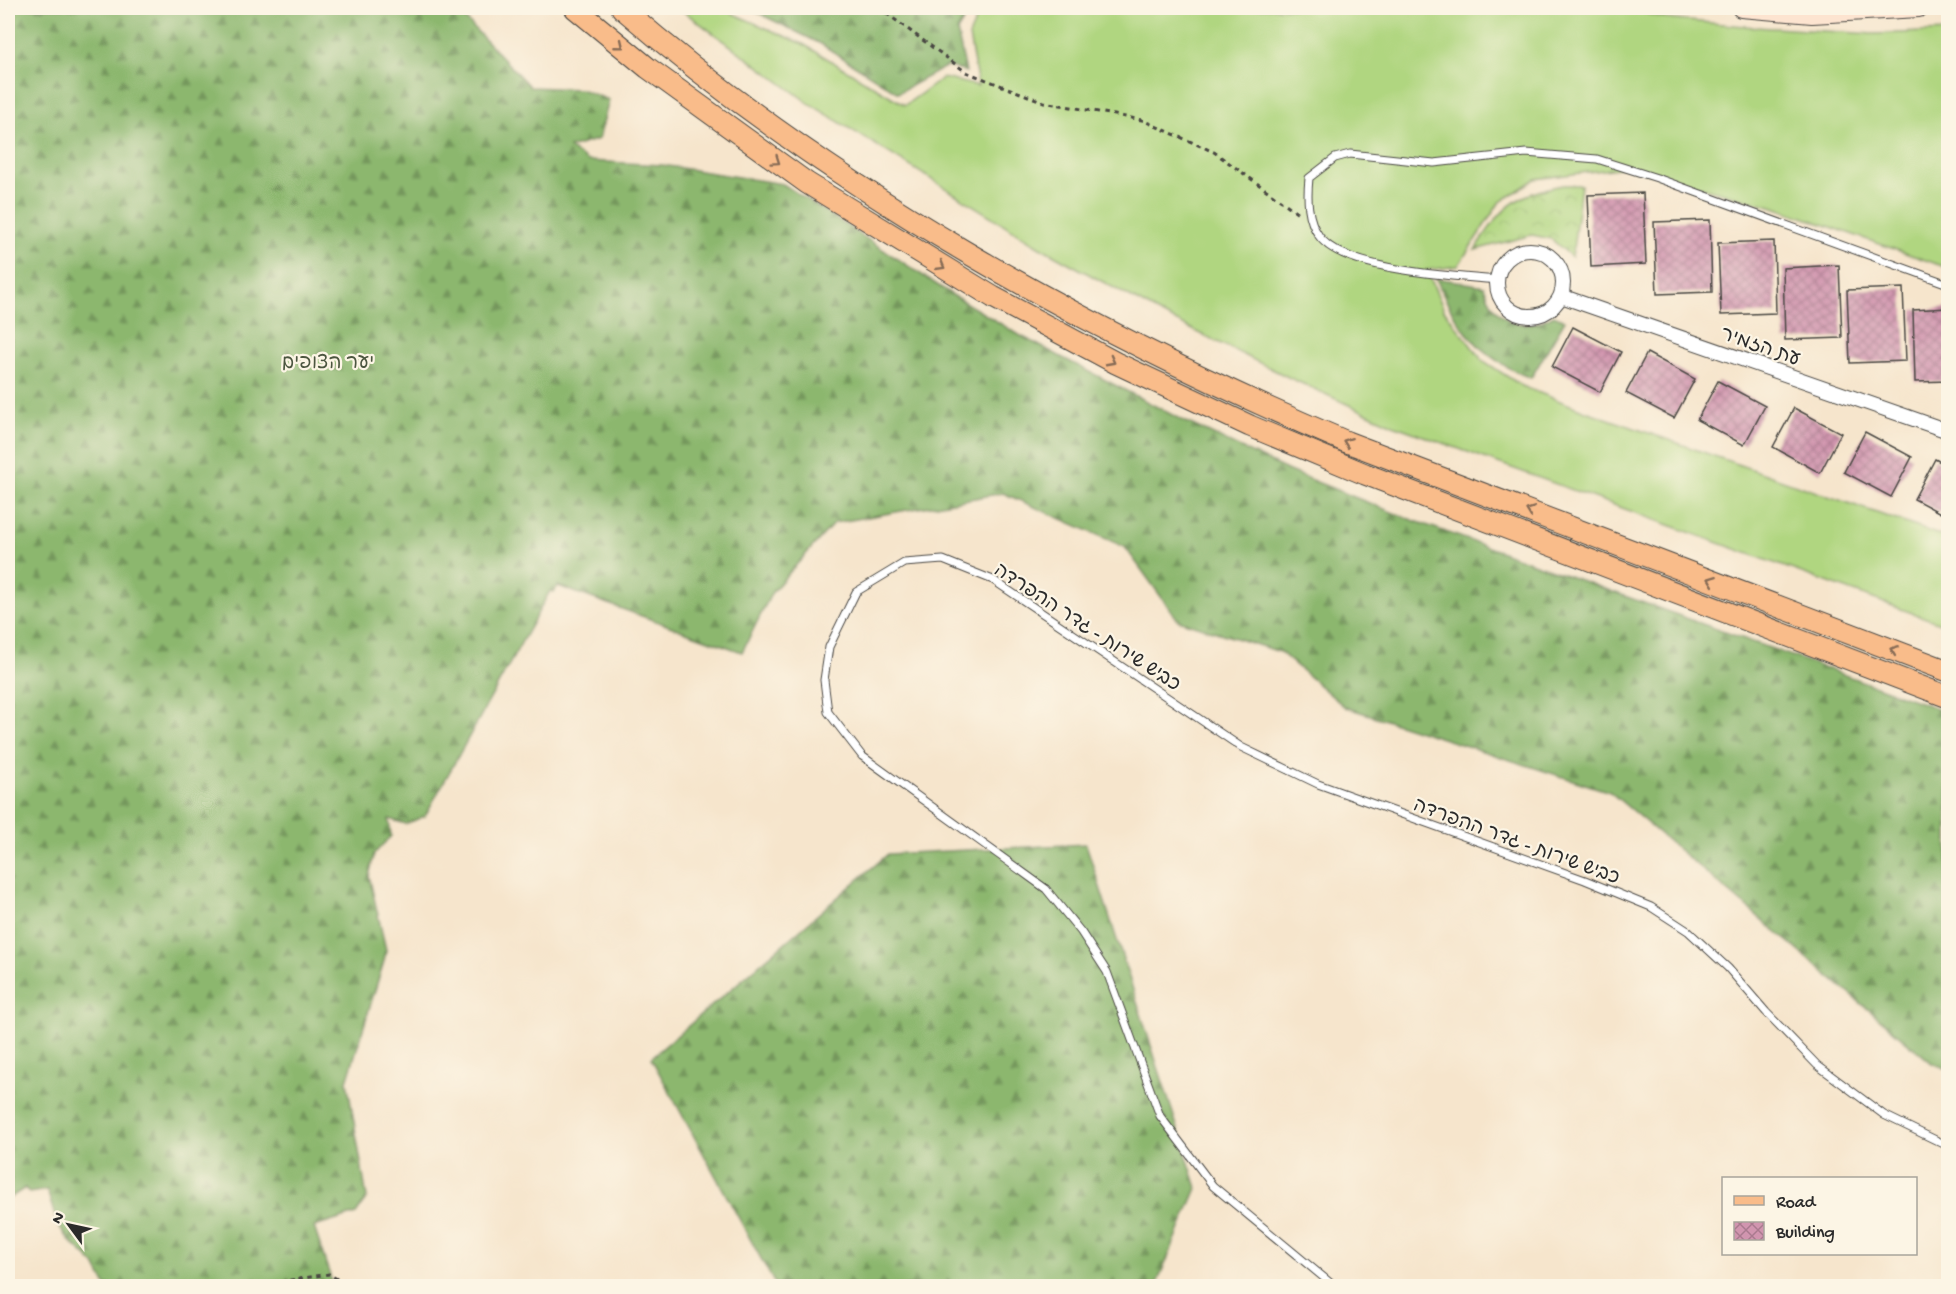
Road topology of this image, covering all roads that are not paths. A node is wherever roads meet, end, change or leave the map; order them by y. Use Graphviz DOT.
graph roads {
  1 [pos="574,8"];
  2 [pos="622,8"];
  3 [pos="1741,8"];
  4 [pos="1919,8"];
  5 [pos="1497,280"];
  6 [pos="1948,284"];
  7 [pos="1561,296"];
  8 [pos="1948,431"];
  9 [pos="1948,671"];
  10 [pos="1948,697"];
  11 [pos="1948,1146"];
  12 [pos="1334,1287"];
  1 -- 10 [label="main road, one-way"];
  9 -- 2 [label="main road, one-way"];
  3 -- 4 [label="main road"];
  5 -- 6 [label="lane"];
  5 -- 7 [label="street"];
  5 -- 7 [label="street"];
  7 -- 8 [label="street, עת הזמיר"];
  11 -- 12 [label="lane, כביש שירות - גדר ההפרדה"];
}
